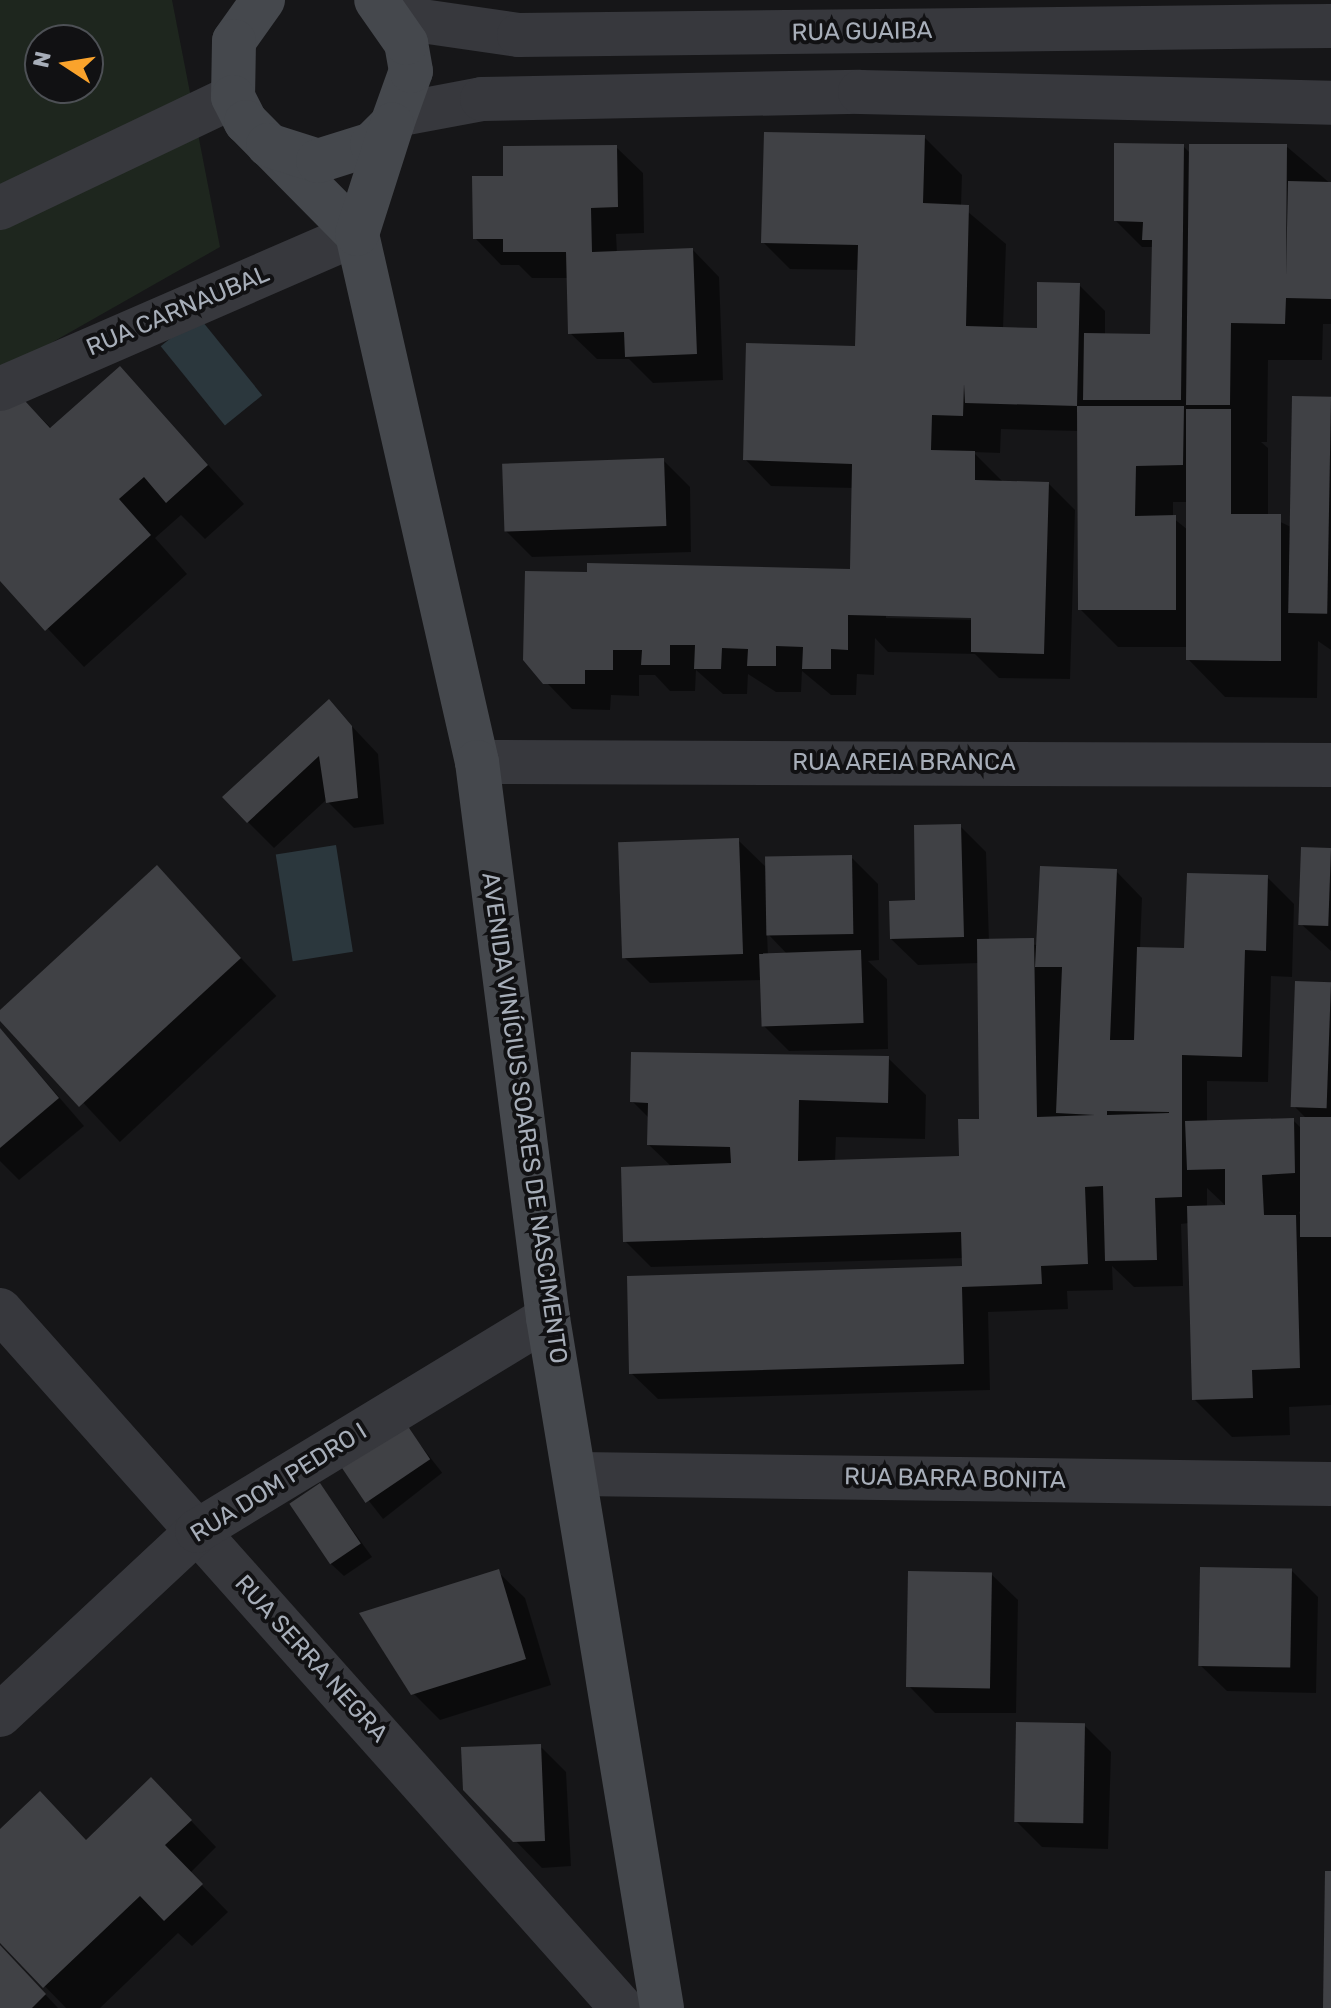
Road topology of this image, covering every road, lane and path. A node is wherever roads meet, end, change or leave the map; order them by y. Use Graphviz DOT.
graph roads {
  1 [pos="263,0"];
  2 [pos="385,9"];
  3 [pos="854,16"];
  4 [pos="235,20"];
  5 [pos="1331,26"];
  6 [pos="860,92"];
  7 [pos="233,97"];
  8 [pos="1331,103"];
  9 [pos="394,120"];
  10 [pos="266,143"];
  11 [pos="0,208"];
  12 [pos="357,234"];
  13 [pos="0,389"];
  14 [pos="477,762"];
  15 [pos="1331,765"];
  16 [pos="0,1310"];
  17 [pos="548,1318"];
  18 [pos="579,1474"];
  19 [pos="1331,1484"];
  20 [pos="197,1531"];
  21 [pos="0,1715"];
  22 [pos="622,2008"];
  23 [pos="662,2008"];
  1 -- 4 [label="street"];
  2 -- 3 [label="street, RUA GUAIBA"];
  2 -- 9 [label="street"];
  3 -- 5 [label="street, RUA GUAIBA"];
  3 -- 6 [label="street"];
  4 -- 7 [label="street"];
  6 -- 8 [label="street"];
  6 -- 9 [label="street"];
  7 -- 10 [label="street"];
  7 -- 11 [label="street"];
  9 -- 10 [label="street"];
  9 -- 12 [label="street"];
  10 -- 12 [label="street"];
  12 -- 13 [label="street, RUA CARNAUBAL"];
  12 -- 14 [label="street, AVENIDA VINÍCIUS SOARES DE NASCIMENTO"];
  14 -- 15 [label="street, RUA AREIA BRANCA"];
  14 -- 17 [label="street, AVENIDA VINÍCIUS SOARES DE NASCIMENTO"];
  16 -- 20 [label="street, RUA SERRA NEGRA"];
  17 -- 18 [label="street, AVENIDA VINÍCIUS SOARES DE NASCIMENTO"];
  17 -- 20 [label="street, RUA DOM PEDRO I"];
  18 -- 19 [label="street, RUA BARRA BONITA"];
  18 -- 23 [label="street, AVENIDA VINÍCIUS SOARES DE NASCIMENTO"];
  20 -- 21 [label="street, RUA DOM PEDRO I"];
  20 -- 22 [label="street, RUA SERRA NEGRA"];
}
